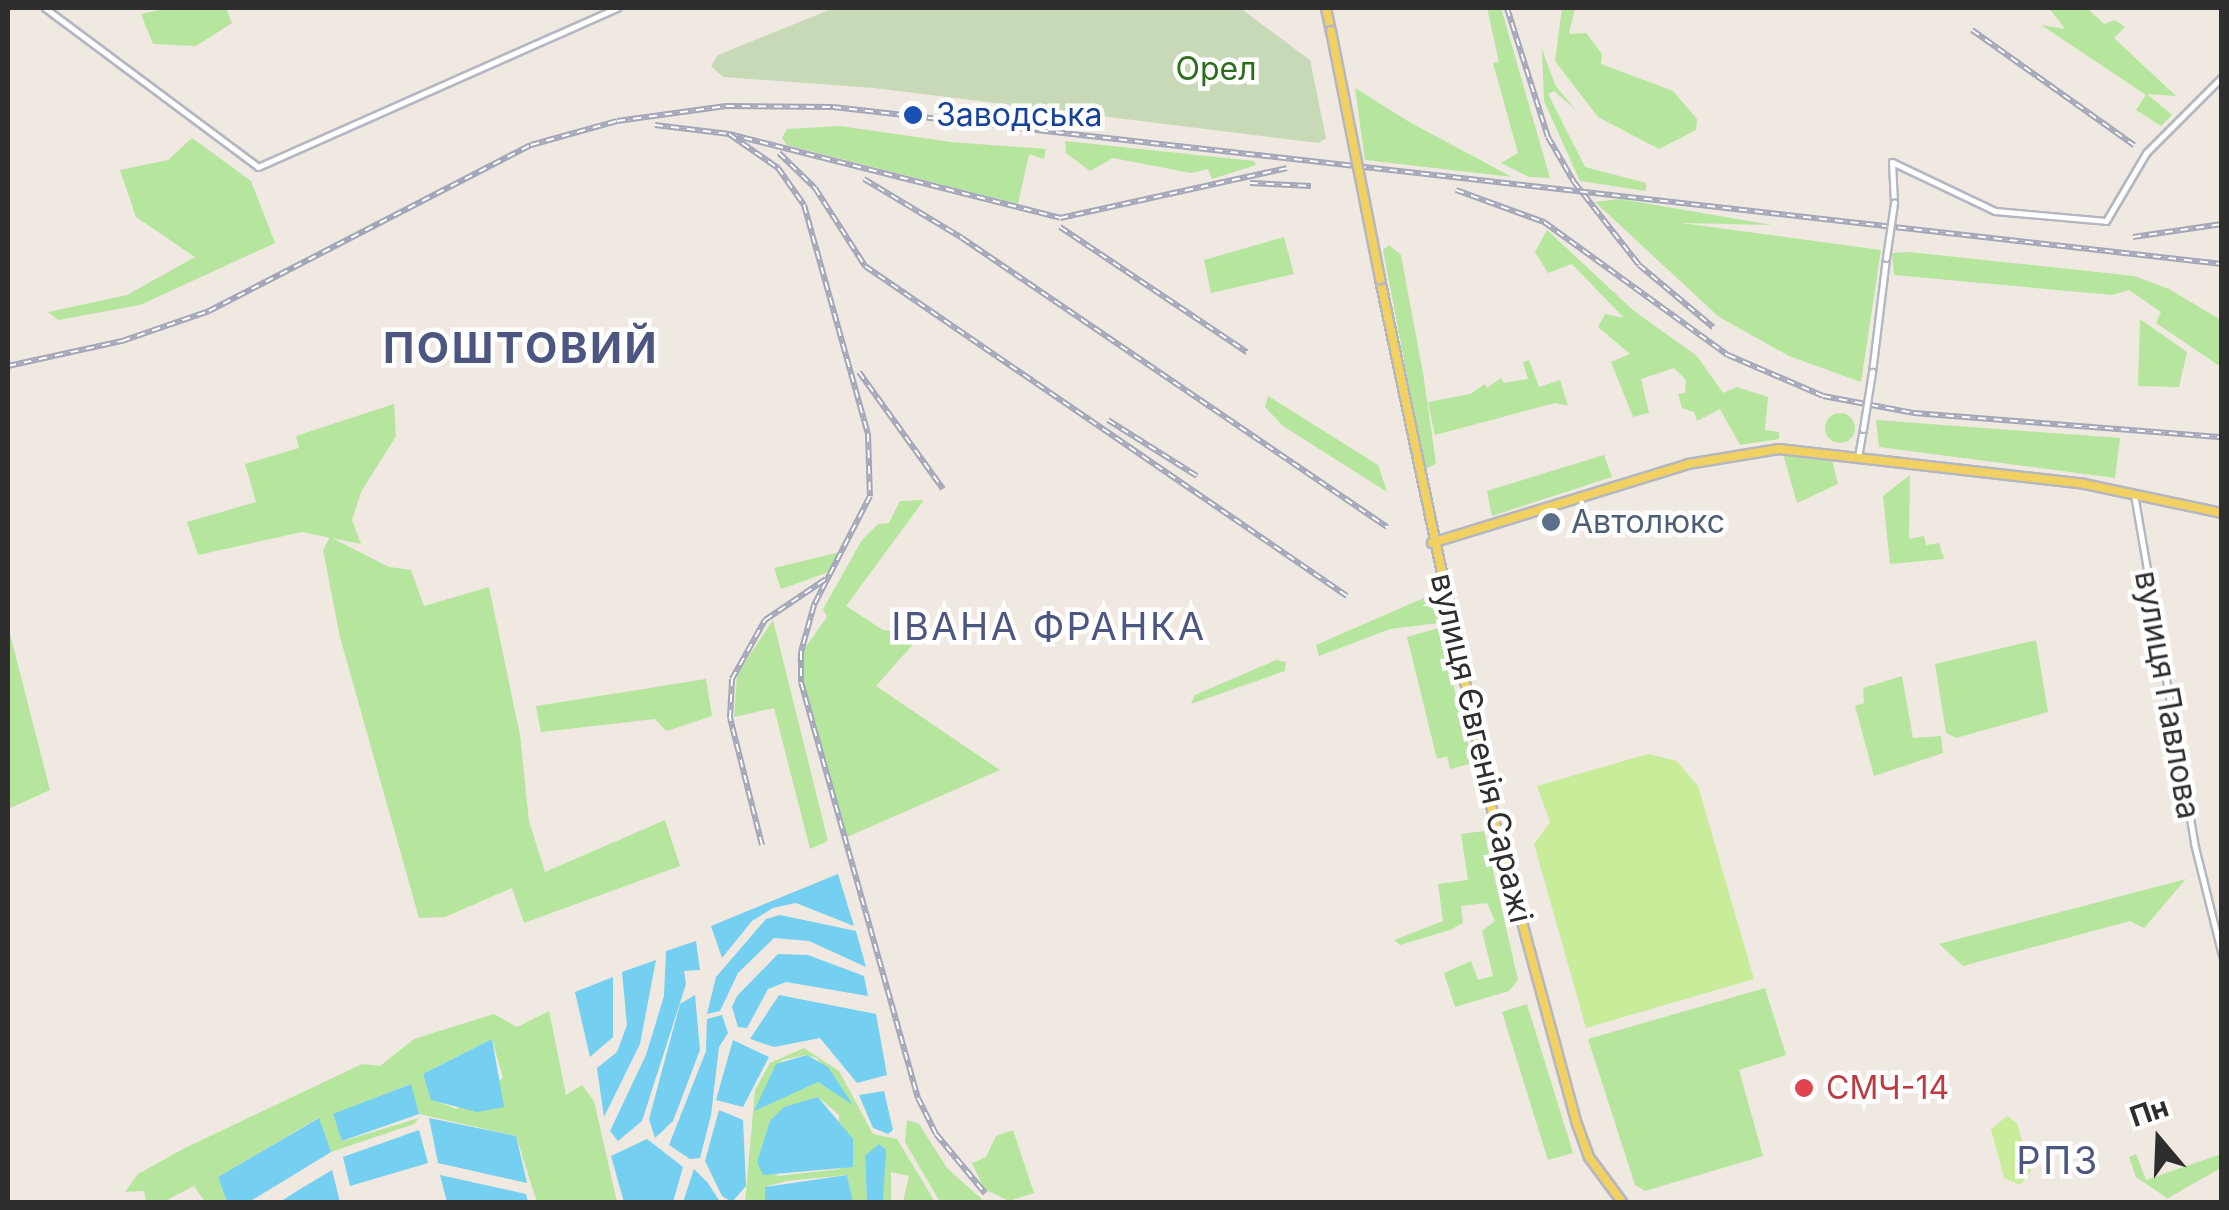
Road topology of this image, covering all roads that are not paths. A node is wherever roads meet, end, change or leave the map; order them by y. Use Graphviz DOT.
graph roads {
  1 [pos="45,8"];
  2 [pos="617,8"];
  3 [pos="1326,8"];
  4 [pos="2222,77"];
  5 [pos="1858,457"];
  6 [pos="2134,491"];
  7 [pos="2222,513"];
  8 [pos="1432,543"];
  9 [pos="2222,955"];
  10 [pos="1622,1202"];
  1 -- 2 [label="street"];
  3 -- 8 [label="main road, вулиця Євгенія Саражі, bridge"];
  4 -- 5 [label="street, bridge"];
  5 -- 6 [label="main road"];
  5 -- 8 [label="main road"];
  6 -- 7 [label="main road"];
  6 -- 9 [label="street, вулиця Павлова"];
  8 -- 10 [label="main road, вулиця Євгенія Саражі"];
}
